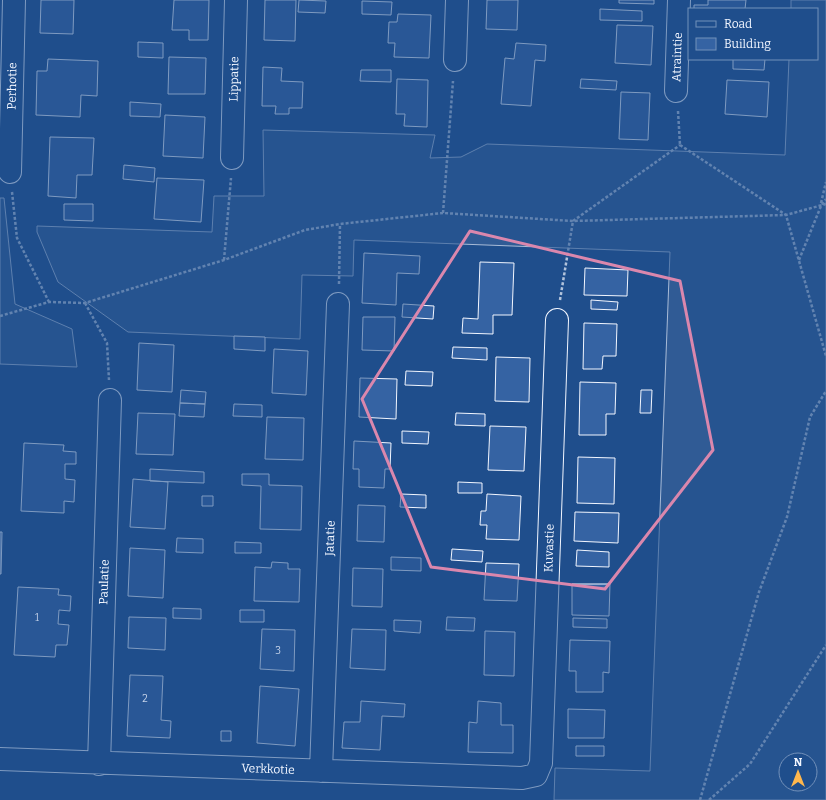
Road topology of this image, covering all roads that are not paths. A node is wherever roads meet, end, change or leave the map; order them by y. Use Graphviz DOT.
graph roads {
  1 [pos="14,0"];
  2 [pos="236,0"];
  3 [pos="457,0"];
  4 [pos="679,0"];
  5 [pos="455,60"];
  6 [pos="676,91"];
  7 [pos="232,158"];
  8 [pos="10,172"];
  9 [pos="338,304"];
  10 [pos="557,320"];
  11 [pos="110,400"];
  12 [pos="0,759"];
  13 [pos="99,764"];
  14 [pos="321,771"];
  15 [pos="536,775"];
  1 -- 8 [label="street, Perhotie"];
  2 -- 7 [label="street, Lippatie"];
  3 -- 5 [label="street"];
  4 -- 6 [label="street, Atraintie"];
  9 -- 14 [label="street, Jatatie"];
  10 -- 15 [label="street, Kuvastie"];
  11 -- 13 [label="street, Paulatie"];
  12 -- 13 [label="street, Verkkotie"];
  13 -- 14 [label="street, Verkkotie"];
  14 -- 15 [label="street, Verkkotie"];
}
